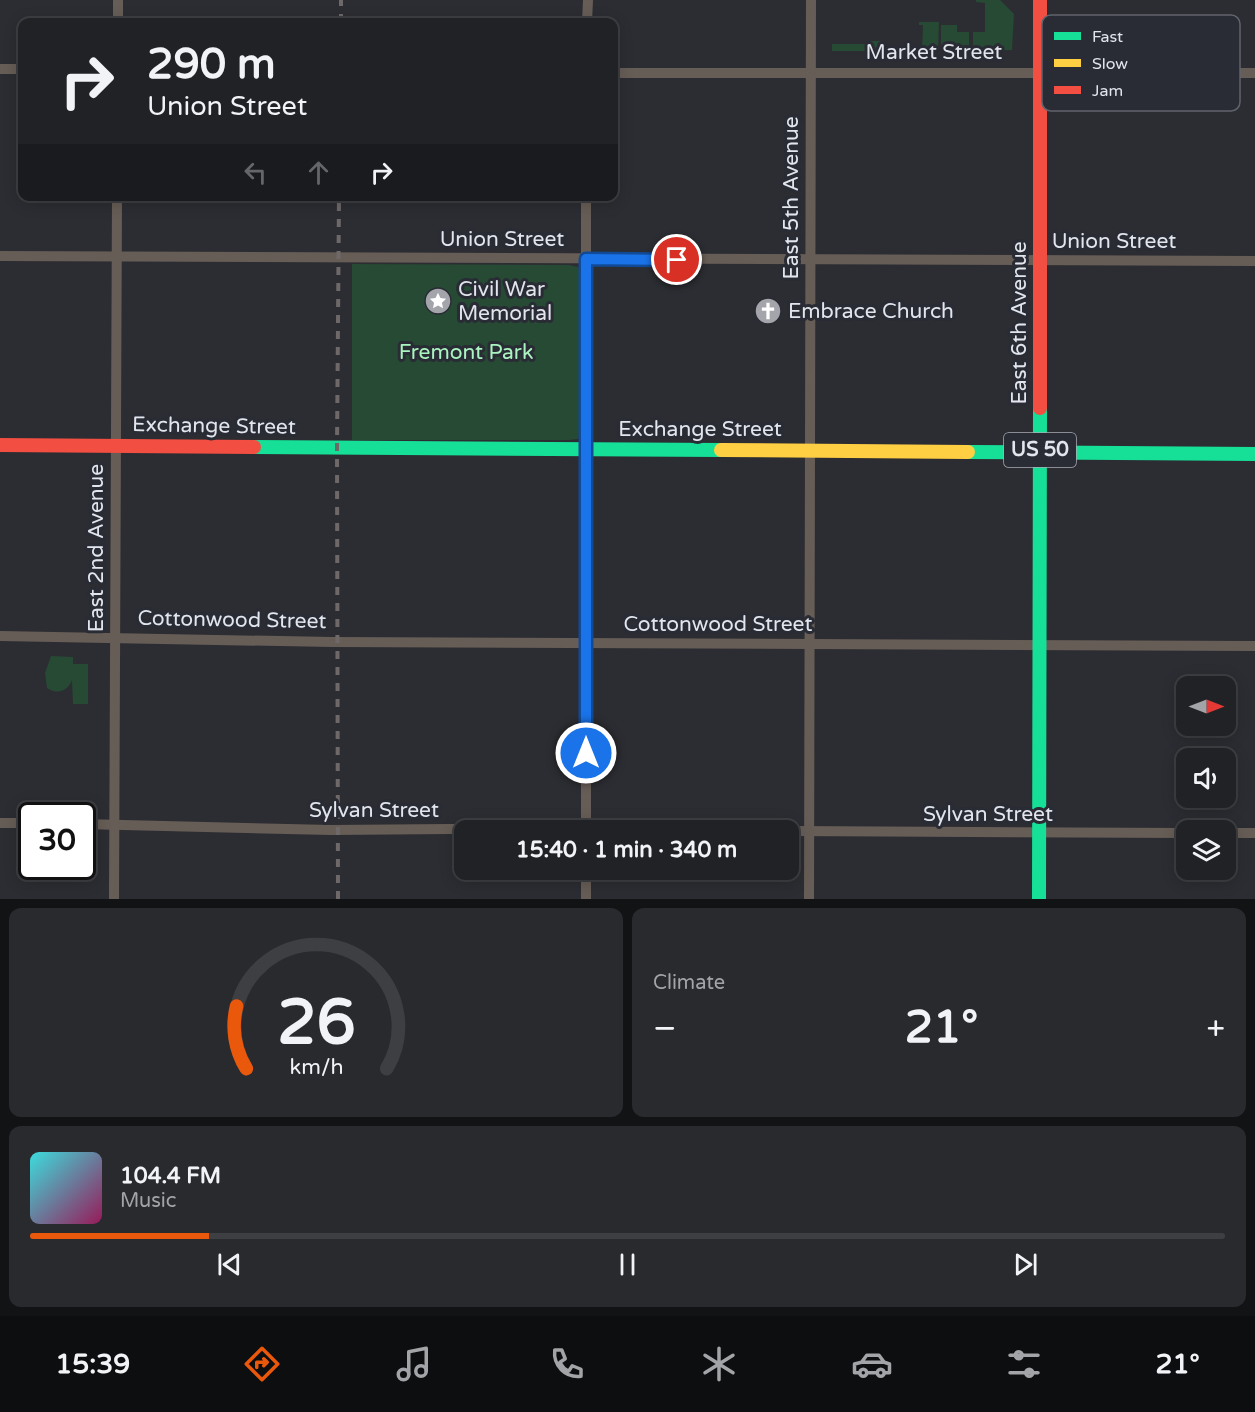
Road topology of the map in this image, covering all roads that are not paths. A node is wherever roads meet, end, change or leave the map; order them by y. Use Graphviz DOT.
graph roads {
  1 [pos="118,0"];
  2 [pos="588,0"];
  3 [pos="811,0"];
  4 [pos="1040,0"];
  5 [pos="118,18"];
  6 [pos="587,18"];
  7 [pos="0,69"];
  8 [pos="18,69"];
  9 [pos="811,72"];
  10 [pos="1040,72"];
  11 [pos="618,73"];
  12 [pos="1240,73"];
  13 [pos="1255,73"];
  14 [pos="117,201"];
  15 [pos="586,201"];
  16 [pos="0,256"];
  17 [pos="117,257"];
  18 [pos="586,259"];
  19 [pos="811,260"];
  20 [pos="1040,260"];
  21 [pos="1255,261"];
  22 [pos="0,445"];
  23 [pos="116,446"];
  24 [pos="587,449"];
  25 [pos="811,451"];
  26 [pos="1040,453"];
  27 [pos="1255,454"];
  28 [pos="0,636"];
  29 [pos="115,638"];
  30 [pos="587,643"];
  31 [pos="809,644"];
  32 [pos="1040,645"];
  33 [pos="1255,646"];
  34 [pos="586,820"];
  35 [pos="0,823"];
  36 [pos="18,824"];
  37 [pos="96,824"];
  38 [pos="115,824"];
  39 [pos="454,830"];
  40 [pos="799,831"];
  41 [pos="809,831"];
  42 [pos="1176,833"];
  43 [pos="1236,833"];
  44 [pos="1255,833"];
  45 [pos="1040,834"];
  46 [pos="586,880"];
  47 [pos="114,899"];
  48 [pos="586,899"];
  49 [pos="809,899"];
  50 [pos="1039,899"];
  1 -- 5 [label="street"];
  2 -- 6 [label="street"];
  3 -- 9 [label="street, East 5th Avenue"];
  4 -- 10 [label="street, East 6th Avenue / US 50"];
  7 -- 8 [label="street"];
  9 -- 10 [label="street, Market Street"];
  9 -- 11 [label="street, Market Street"];
  9 -- 19 [label="street, East 5th Avenue"];
  10 -- 20 [label="street, East 6th Avenue / US 50"];
  12 -- 13 [label="street, Market Street"];
  14 -- 17 [label="street, East 2nd Avenue"];
  15 -- 18 [label="street"];
  16 -- 17 [label="street, Union Street"];
  17 -- 18 [label="street, Union Street"];
  17 -- 23 [label="street, East 2nd Avenue"];
  18 -- 19 [label="street, Union Street"];
  18 -- 24 [label="street"];
  19 -- 20 [label="street, Union Street"];
  19 -- 25 [label="street, East 5th Avenue"];
  20 -- 21 [label="street, Union Street"];
  20 -- 26 [label="street, East 6th Avenue / US 50"];
  22 -- 23 [label="street, Exchange Street"];
  23 -- 24 [label="street, Exchange Street"];
  23 -- 29 [label="street, East 2nd Avenue"];
  24 -- 25 [label="street, Exchange Street"];
  24 -- 30 [label="street"];
  25 -- 26 [label="street, Exchange Street"];
  25 -- 31 [label="street, East 5th Avenue"];
  26 -- 27 [label="street, Exchange Street"];
  26 -- 32 [label="street, East 6th Avenue / US 50"];
  28 -- 29 [label="street, Cottonwood Street"];
  29 -- 30 [label="street, Cottonwood Street"];
  29 -- 38 [label="street, East 2nd Avenue"];
  30 -- 31 [label="street, Cottonwood Street"];
  30 -- 34 [label="street"];
  31 -- 32 [label="street, Cottonwood Street"];
  31 -- 41 [label="street, East 5th Avenue"];
  32 -- 33 [label="street, Cottonwood Street"];
  32 -- 45 [label="street, East 6th Avenue / US 50"];
  35 -- 36 [label="street"];
  37 -- 38 [label="street, Sylvan Street"];
  38 -- 39 [label="street, Sylvan Street"];
  38 -- 47 [label="street, East 2nd Avenue"];
  40 -- 41 [label="street, Sylvan Street"];
  41 -- 45 [label="street, Sylvan Street"];
  41 -- 49 [label="street, East 5th Avenue"];
  42 -- 45 [label="street, Sylvan Street"];
  43 -- 44 [label="street"];
  45 -- 50 [label="street, East 6th Avenue / US 50"];
  46 -- 48 [label="street"];
}
